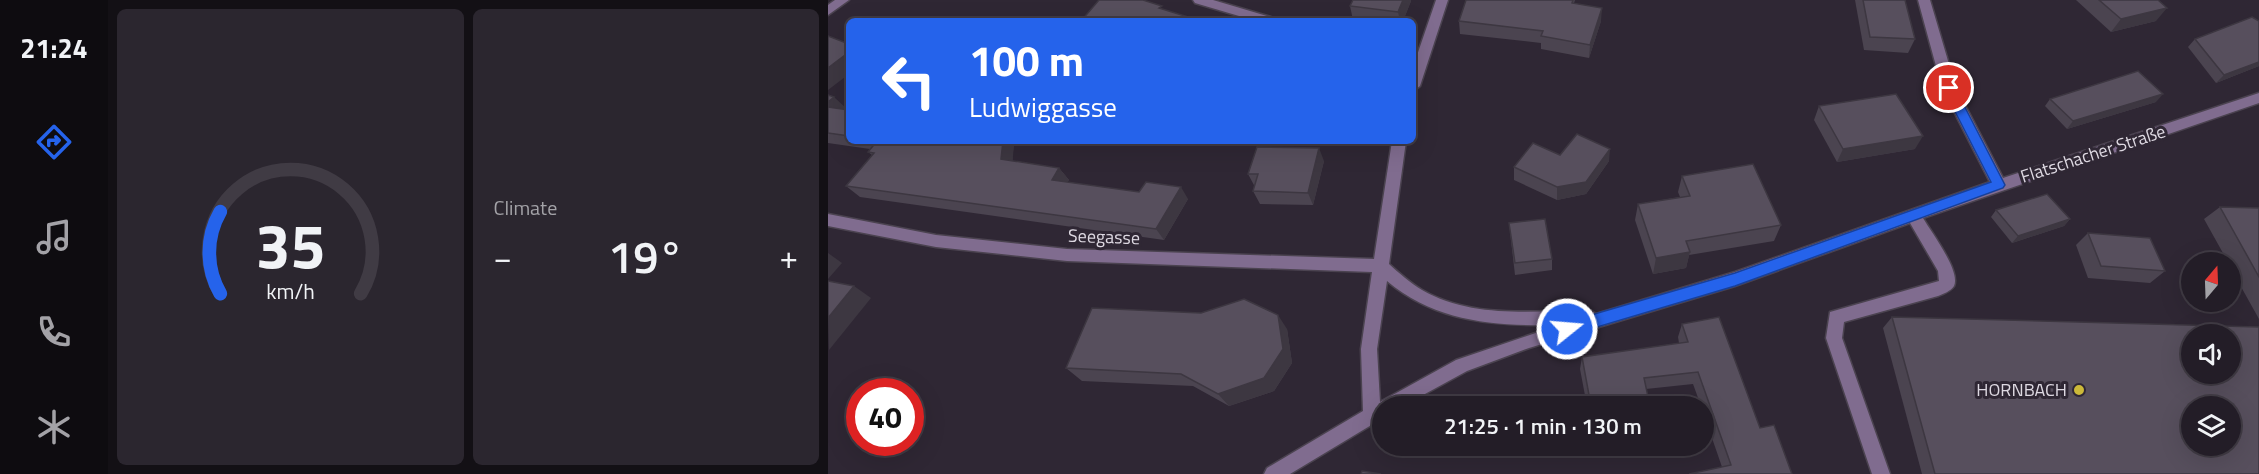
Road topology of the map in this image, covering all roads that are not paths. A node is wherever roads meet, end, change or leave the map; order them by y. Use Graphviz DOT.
graph roads {
  1 [pos="843,0"];
  2 [pos="1199,0"];
  3 [pos="1442,0"];
  4 [pos="1924,0"];
  5 [pos="1227,4"];
  6 [pos="828,11"];
  7 [pos="1262,18"];
  8 [pos="1416,64"];
  9 [pos="2259,98"];
  10 [pos="1399,144"];
  11 [pos="1999,185"];
  12 [pos="1914,217"];
  13 [pos="828,220"];
  14 [pos="1380,266"];
  15 [pos="1605,317"];
  16 [pos="1378,396"];
  17 [pos="1406,396"];
  18 [pos="1372,415"];
  19 [pos="1273,474"];
  20 [pos="1881,474"];
  1 -- 6 [label="street"];
  2 -- 5 [label="street"];
  3 -- 8 [label="street"];
  4 -- 11 [label="street"];
  5 -- 7 [label="street"];
  9 -- 11 [label="street, Flatschacher Straße"];
  10 -- 14 [label="street"];
  11 -- 12 [label="street, Flatschacher Straße"];
  12 -- 15 [label="street, Flatschacher Straße"];
  12 -- 20 [label="street"];
  13 -- 14 [label="street, Seegasse"];
  14 -- 15 [label="street"];
  14 -- 16 [label="street"];
  15 -- 17 [label="street, Flatschacher Straße"];
  18 -- 19 [label="street, Flatschacher Straße"];
}
